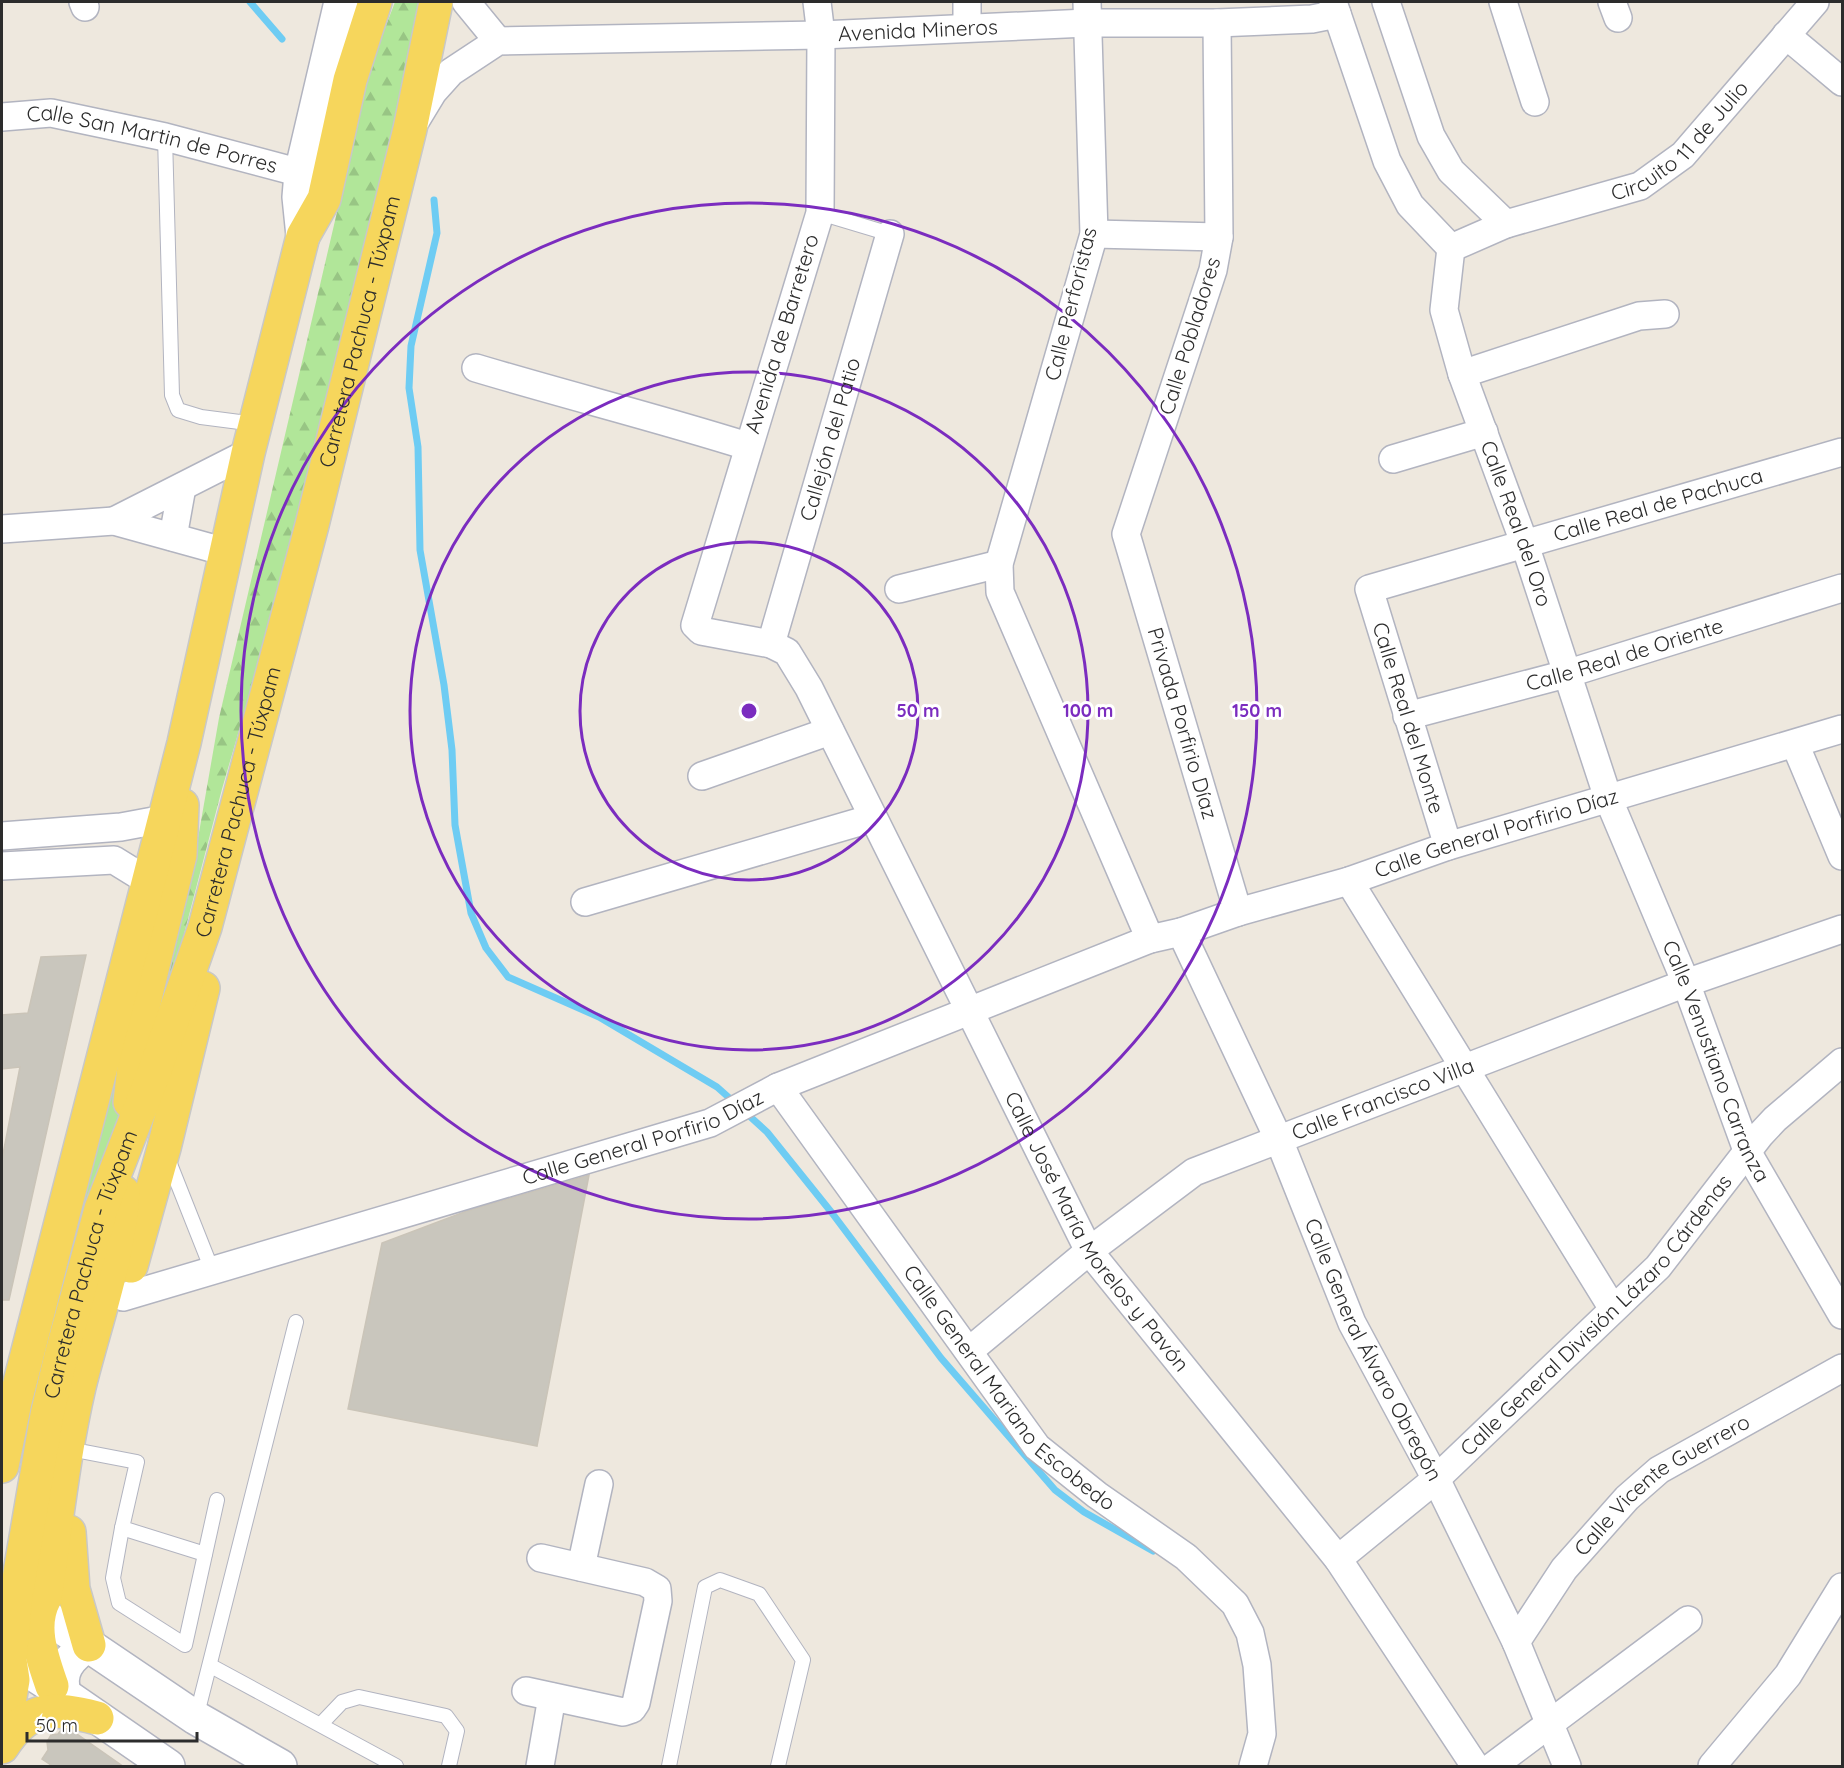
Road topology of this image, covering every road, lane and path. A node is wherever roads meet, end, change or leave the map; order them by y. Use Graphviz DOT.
graph roads {
  1 [pos="341,2"];
  2 [pos="375,2"];
  3 [pos="436,2"];
  4 [pos="466,2"];
  5 [pos="817,2"];
  6 [pos="1386,2"];
  7 [pos="1503,2"];
  8 [pos="1815,2"];
  9 [pos="1335,8"];
  10 [pos="1087,12"];
  11 [pos="967,14"];
  12 [pos="1216,23"];
  13 [pos="821,35"];
  14 [pos="1786,35"];
  15 [pos="498,41"];
  16 [pos="1842,82"];
  17 [pos="1535,102"];
  18 [pos="2,117"];
  19 [pos="410,129"];
  20 [pos="165,137"];
  21 [pos="301,173"];
  22 [pos="820,213"];
  23 [pos="1506,224"];
  24 [pos="890,234"];
  25 [pos="1094,234"];
  26 [pos="303,236"];
  27 [pos="1219,237"];
  28 [pos="1452,248"];
  29 [pos="1665,314"];
  30 [pos="476,369"];
  31 [pos="1462,374"];
  32 [pos="1484,432"];
  33 [pos="252,439"];
  34 [pos="747,446"];
  35 [pos="1842,452"];
  36 [pos="1393,459"];
  37 [pos="182,487"];
  38 [pos="114,521"];
  39 [pos="2,529"];
  40 [pos="1126,534"];
  41 [pos="172,537"];
  42 [pos="1525,545"];
  43 [pos="226,552"];
  44 [pos="999,564"];
  45 [pos="1842,588"];
  46 [pos="899,589"];
  47 [pos="1369,589"];
  48 [pos="779,648"];
  49 [pos="1566,674"];
  50 [pos="1407,716"];
  51 [pos="1842,729"];
  52 [pos="830,731"];
  53 [pos="184,743"];
  54 [pos="1795,744"];
  55 [pos="702,776"];
  56 [pos="1608,798"];
  57 [pos="873,818"];
  58 [pos="164,819"];
  59 [pos="2,836"];
  60 [pos="1448,846"];
  61 [pos="1842,856"];
  62 [pos="2,866"];
  63 [pos="148,881"];
  64 [pos="1348,881"];
  65 [pos="585,902"];
  66 [pos="1238,912"];
  67 [pos="205,927"];
  68 [pos="1842,928"];
  69 [pos="1181,932"];
  70 [pos="1150,939"];
  71 [pos="1686,983"];
  72 [pos="968,1013"];
  73 [pos="1842,1062"];
  74 [pos="1464,1067"];
  75 [pos="771,1091"];
  76 [pos="1279,1140"];
  77 [pos="126,1147"];
  78 [pos="164,1148"];
  79 [pos="1748,1153"];
  80 [pos="1089,1251"];
  81 [pos="212,1270"];
  82 [pos="123,1297"];
  83 [pos="1613,1309"];
  84 [pos="1842,1315"];
  85 [pos="296,1322"];
  86 [pos="969,1351"];
  87 [pos="1842,1368"];
  88 [pos="5,1439"];
  89 [pos="85,1452"];
  90 [pos="2,1466"];
  91 [pos="1436,1479"];
  92 [pos="599,1484"];
  93 [pos="216,1500"];
  94 [pos="122,1528"];
  95 [pos="205,1554"];
  96 [pos="541,1558"];
  97 [pos="1338,1559"];
  98 [pos="581,1567"];
  99 [pos="1842,1587"];
  100 [pos="1688,1620"];
  101 [pos="13,1624"];
  102 [pos="1516,1642"];
  103 [pos="89,1645"];
  104 [pos="211,1666"];
  105 [pos="526,1690"];
  106 [pos="59,1691"];
  107 [pos="552,1697"];
  108 [pos="97,1718"];
  109 [pos="196,1718"];
  110 [pos="1549,1723"];
  111 [pos="321,1724"];
  112 [pos="2,1742"];
  113 [pos="2,1747"];
  114 [pos="168,1767"];
  115 [pos="280,1767"];
  116 [pos="396,1767"];
  117 [pos="449,1767"];
  118 [pos="540,1767"];
  119 [pos="669,1767"];
  120 [pos="778,1767"];
  121 [pos="1253,1767"];
  122 [pos="1475,1767"];
  123 [pos="1493,1767"];
  124 [pos="1567,1767"];
  125 [pos="1712,1767"];
  1 -- 21 [label="main road, Carretera Pachuca - Túxpam"];
  2 -- 26 [label="main road, Carretera Pachuca - Túxpam"];
  3 -- 19 [label="main road, Carretera Pachuca - Túxpam"];
  4 -- 15 [label="street"];
  5 -- 13 [label="street, Avenida de Barretero"];
  6 -- 23 [label="street"];
  7 -- 17 [label="street"];
  8 -- 14 [label="street, Circuito 11 de Julio"];
  9 -- 12 [label="street, Avenida Mineros"];
  9 -- 28 [label="street"];
  10 -- 11 [label="street, Avenida Mineros"];
  10 -- 12 [label="street, Avenida Mineros"];
  10 -- 25 [label="street, Calle Perforistas"];
  11 -- 13 [label="street, Avenida Mineros"];
  12 -- 27 [label="street, Calle Pobladores"];
  13 -- 15 [label="street, Avenida Mineros"];
  13 -- 22 [label="street, Avenida de Barretero"];
  14 -- 16 [label="street"];
  14 -- 23 [label="street, Circuito 11 de Julio"];
  15 -- 19 [label="street"];
  18 -- 20 [label="street, Calle San Martin de Porres"];
  19 -- 67 [label="main road, Carretera Pachuca - Túxpam"];
  20 -- 21 [label="street, Calle San Martin de Porres"];
  20 -- 33 [label="lane"];
  21 -- 26 [label="main road, Carretera Pachuca - Túxpam"];
  22 -- 24 [label="lane"];
  22 -- 34 [label="street, Avenida de Barretero"];
  23 -- 28 [label="street, Circuito 11 de Julio"];
  24 -- 48 [label="street, Callejón del Patio"];
  25 -- 27 [label="street"];
  25 -- 44 [label="street, Calle Perforistas"];
  26 -- 33 [label="main road, Carretera Pachuca - Túxpam"];
  27 -- 40 [label="street, Calle Pobladores"];
  28 -- 31 [label="street, Calle Real del Oro"];
  29 -- 31 [label="street"];
  30 -- 34 [label="street"];
  31 -- 32 [label="street, Calle Real del Oro"];
  32 -- 36 [label="street"];
  32 -- 42 [label="street, Calle Real del Oro"];
  33 -- 37 [label="street"];
  33 -- 43 [label="main road, Carretera Pachuca - Túxpam"];
  34 -- 48 [label="street, Avenida de Barretero"];
  35 -- 42 [label="street, Calle Real de Pachuca"];
  37 -- 38 [label="street"];
  37 -- 41 [label="street"];
  38 -- 39 [label="street"];
  38 -- 41 [label="street"];
  40 -- 66 [label="street, Privada Porfirio Díaz"];
  41 -- 43 [label="street"];
  42 -- 47 [label="street, Calle Real de Pachuca"];
  42 -- 49 [label="street, Calle Real del Oro"];
  43 -- 53 [label="main road, Carretera Pachuca - Túxpam"];
  44 -- 46 [label="street"];
  44 -- 70 [label="street"];
  45 -- 49 [label="street, Calle Real de Oriente"];
  47 -- 50 [label="street, Calle Real del Monte"];
  48 -- 52 [label="street, Calle José María Morelos y Pavón"];
  49 -- 50 [label="street, Calle Real de Oriente"];
  49 -- 56 [label="street, Calle Real del Oro"];
  50 -- 60 [label="street, Calle Real del Monte"];
  51 -- 54 [label="street, Calle General Porfirio Díaz"];
  52 -- 55 [label="street"];
  52 -- 57 [label="street, Calle José María Morelos y Pavón"];
  53 -- 58 [label="main road, Carretera Pachuca - Túxpam"];
  53 -- 77 [label="main road"];
  54 -- 56 [label="street, Calle General Porfirio Díaz"];
  54 -- 61 [label="street"];
  56 -- 60 [label="street, Calle General Porfirio Díaz"];
  56 -- 71 [label="street, Calle Venustiano Carranza"];
  57 -- 65 [label="street"];
  57 -- 72 [label="street, Calle José María Morelos y Pavón"];
  58 -- 59 [label="street"];
  58 -- 63 [label="main road, Carretera Pachuca - Túxpam"];
  60 -- 64 [label="street, Calle General Porfirio Díaz"];
  62 -- 63 [label="street"];
  63 -- 88 [label="main road, Carretera Pachuca - Túxpam"];
  64 -- 66 [label="street, Calle General Porfirio Díaz"];
  64 -- 74 [label="street"];
  66 -- 69 [label="street, Calle General Porfirio Díaz"];
  67 -- 77 [label="main road, Carretera Pachuca - Túxpam"];
  67 -- 78 [label="main road"];
  68 -- 71 [label="street, Calle Francisco Villa"];
  69 -- 70 [label="street, Calle General Porfirio Díaz"];
  69 -- 76 [label="street, Calle General Álvaro Obregón"];
  70 -- 72 [label="street, Calle General Porfirio Díaz"];
  71 -- 74 [label="street, Calle Francisco Villa"];
  71 -- 79 [label="street, Calle Venustiano Carranza"];
  72 -- 75 [label="street, Calle General Porfirio Díaz"];
  72 -- 80 [label="street, Calle José María Morelos y Pavón"];
  73 -- 79 [label="street, Calle General División Lázaro Cárdenas"];
  74 -- 76 [label="street, Calle Francisco Villa"];
  74 -- 83 [label="street"];
  75 -- 81 [label="street, Calle General Porfirio Díaz"];
  75 -- 86 [label="street, Calle General Mariano Escobedo"];
  76 -- 80 [label="street, Calle Francisco Villa"];
  76 -- 91 [label="street, Calle General Álvaro Obregón"];
  77 -- 101 [label="main road, Carretera Pachuca - Túxpam"];
  78 -- 81 [label="lane"];
  78 -- 82 [label="main road"];
  79 -- 83 [label="street, Calle General División Lázaro Cárdenas"];
  79 -- 84 [label="street, Calle Venustiano Carranza"];
  80 -- 86 [label="street, Calle Francisco Villa"];
  80 -- 97 [label="street, Calle José María Morelos y Pavón"];
  81 -- 82 [label="street, Calle General Porfirio Díaz"];
  82 -- 89 [label="main road"];
  83 -- 91 [label="street, Calle General División Lázaro Cárdenas"];
  85 -- 104 [label="lane"];
  86 -- 121 [label="street, Calle General Mariano Escobedo"];
  87 -- 102 [label="street, Calle Vicente Guerrero"];
  88 -- 90 [label="main road, Carretera Pachuca - Túxpam"];
  89 -- 94 [label="lane"];
  89 -- 103 [label="main road"];
  91 -- 97 [label="street, Calle General División Lázaro Cárdenas"];
  91 -- 102 [label="street, Calle General Álvaro Obregón"];
  92 -- 98 [label="street"];
  93 -- 95 [label="lane"];
  94 -- 95 [label="lane"];
  94 -- 95 [label="lane"];
  96 -- 98 [label="street"];
  97 -- 122 [label="street, Calle José María Morelos y Pavón"];
  98 -- 107 [label="street"];
  99 -- 125 [label="street"];
  100 -- 110 [label="street"];
  101 -- 103 [label="main road"];
  101 -- 106 [label="main road"];
  101 -- 112 [label="main road"];
  102 -- 110 [label="street, Calle General Álvaro Obregón"];
  103 -- 106 [label="main road"];
  103 -- 109 [label="main road"];
  104 -- 109 [label="lane"];
  104 -- 111 [label="lane"];
  105 -- 107 [label="street"];
  106 -- 108 [label="main road"];
  107 -- 118 [label="street"];
  108 -- 113 [label="main road"];
  108 -- 114 [label="main road"];
  109 -- 115 [label="main road"];
  110 -- 123 [label="street"];
  110 -- 124 [label="street, Calle General Álvaro Obregón"];
  111 -- 116 [label="lane"];
  111 -- 117 [label="lane"];
  119 -- 120 [label="lane"];
}
